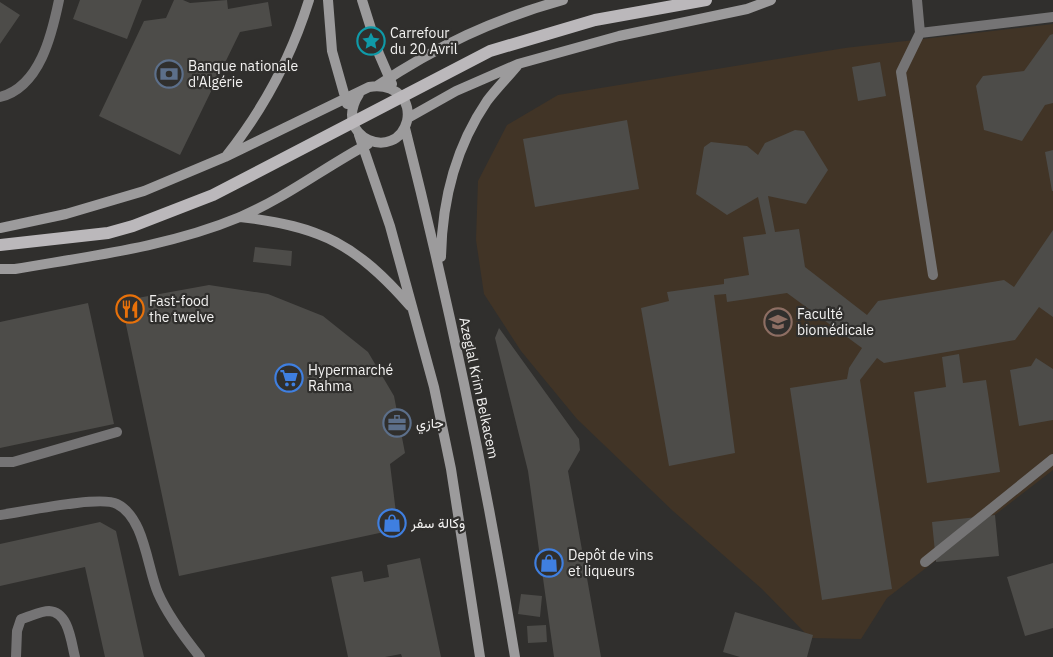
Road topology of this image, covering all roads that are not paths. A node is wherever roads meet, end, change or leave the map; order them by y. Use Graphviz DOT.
graph roads {
  1 [pos="59,0"];
  2 [pos="309,0"];
  3 [pos="328,0"];
  4 [pos="362,0"];
  5 [pos="563,0"];
  6 [pos="706,0"];
  7 [pos="771,0"];
  8 [pos="917,0"];
  9 [pos="1053,18"];
  10 [pos="920,32"];
  11 [pos="518,64"];
  12 [pos="390,78"];
  13 [pos="377,86"];
  14 [pos="396,91"];
  15 [pos="359,94"];
  16 [pos="0,97"];
  17 [pos="346,100"];
  18 [pos="352,114"];
  19 [pos="406,123"];
  20 [pos="368,144"];
  21 [pos="225,157"];
  22 [pos="240,217"];
  23 [pos="0,228"];
  24 [pos="0,245"];
  25 [pos="0,269"];
  26 [pos="441,270"];
  27 [pos="933,275"];
  28 [pos="413,309"];
  29 [pos="117,432"];
  30 [pos="1053,459"];
  31 [pos="0,462"];
  32 [pos="0,515"];
  33 [pos="925,562"];
  34 [pos="16,657"];
  35 [pos="75,657"];
  36 [pos="200,657"];
  37 [pos="480,657"];
  38 [pos="514,657"];
  1 -- 16 [label="street"];
  2 -- 21 [label="main road"];
  3 -- 17 [label="main road"];
  4 -- 12 [label="main road"];
  5 -- 12 [label="main road"];
  6 -- 24 [label="main road"];
  7 -- 11 [label="main road"];
  8 -- 10 [label="street"];
  9 -- 10 [label="street"];
  10 -- 27 [label="street"];
  11 -- 19 [label="main road"];
  11 -- 26 [label="main road"];
  12 -- 13 [label="main road"];
  12 -- 14 [label="main road"];
  13 -- 14 [label="main road"];
  13 -- 15 [label="main road"];
  14 -- 19 [label="main road"];
  15 -- 17 [label="main road"];
  15 -- 18 [label="main road"];
  17 -- 18 [label="main road"];
  17 -- 21 [label="main road"];
  18 -- 20 [label="main road"];
  19 -- 20 [label="main road"];
  19 -- 26 [label="main road, Azeglal Krim Belkacem"];
  20 -- 22 [label="main road"];
  20 -- 28 [label="main road"];
  21 -- 23 [label="main road"];
  22 -- 25 [label="main road"];
  22 -- 28 [label="main road"];
  26 -- 38 [label="main road, Azeglal Krim Belkacem"];
  28 -- 37 [label="main road"];
  29 -- 31 [label="street"];
  30 -- 33 [label="street"];
  32 -- 36 [label="street"];
  34 -- 35 [label="street"];
}
